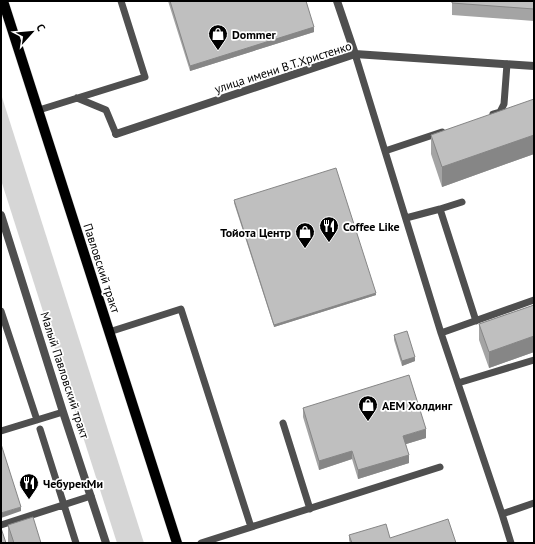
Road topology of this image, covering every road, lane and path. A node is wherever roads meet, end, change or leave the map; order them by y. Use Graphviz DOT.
graph roads {
  1 [pos="4,1"];
  2 [pos="121,1"];
  3 [pos="338,1"];
  4 [pos="355,54"];
  5 [pos="507,64"];
  6 [pos="534,66"];
  7 [pos="77,98"];
  8 [pos="39,110"];
  9 [pos="485,117"];
  10 [pos="449,129"];
  11 [pos="116,134"];
  12 [pos="385,151"];
  13 [pos="462,202"];
  14 [pos="440,210"];
  15 [pos="1,215"];
  16 [pos="406,218"];
  17 [pos="534,300"];
  18 [pos="1,311"];
  19 [pos="476,321"];
  20 [pos="109,332"];
  21 [pos="442,333"];
  22 [pos="534,360"];
  23 [pos="458,383"];
  24 [pos="63,412"];
  25 [pos="37,420"];
  26 [pos="283,423"];
  27 [pos="40,429"];
  28 [pos="1,431"];
  29 [pos="440,467"];
  30 [pos="91,496"];
  31 [pos="64,504"];
  32 [pos="534,504"];
  33 [pos="310,508"];
  34 [pos="502,514"];
  35 [pos="1,526"];
  36 [pos="251,527"];
  37 [pos="76,543"];
  38 [pos="106,543"];
  39 [pos="177,543"];
  40 [pos="201,543"];
  41 [pos="511,543"];
  1 -- 8 [label="main road, Павловский тракт"];
  2 -- 7 [label="lane"];
  3 -- 4 [label="street"];
  4 -- 5 [label="street, улица имени В.Т.Христенко"];
  4 -- 11 [label="street, улица имени В.Т.Христенко"];
  4 -- 12 [label="lane"];
  5 -- 6 [label="street, улица имени В.Т.Христенко"];
  5 -- 9 [label="lane"];
  7 -- 8 [label="lane"];
  7 -- 11 [label="lane"];
  8 -- 20 [label="main road, Павловский тракт"];
  10 -- 12 [label="lane"];
  12 -- 16 [label="lane"];
  13 -- 14 [label="lane"];
  14 -- 16 [label="lane"];
  14 -- 19 [label="lane"];
  15 -- 24 [label="street, Малый Павловский тракт"];
  16 -- 21 [label="lane"];
  17 -- 19 [label="lane"];
  18 -- 25 [label="lane"];
  19 -- 21 [label="lane"];
  20 -- 36 [label="lane"];
  20 -- 39 [label="main road, Павловский тракт"];
  21 -- 23 [label="lane"];
  22 -- 23 [label="lane"];
  23 -- 34 [label="lane"];
  24 -- 25 [label="lane"];
  24 -- 30 [label="street, Малый Павловский тракт"];
  25 -- 28 [label="lane"];
  26 -- 33 [label="lane"];
  27 -- 31 [label="lane"];
  29 -- 33 [label="lane"];
  30 -- 31 [label="lane"];
  30 -- 38 [label="street, Малый Павловский тракт"];
  31 -- 35 [label="lane"];
  31 -- 37 [label="lane"];
  32 -- 34 [label="lane"];
  33 -- 36 [label="lane"];
  34 -- 41 [label="lane"];
  36 -- 40 [label="lane"];
}
